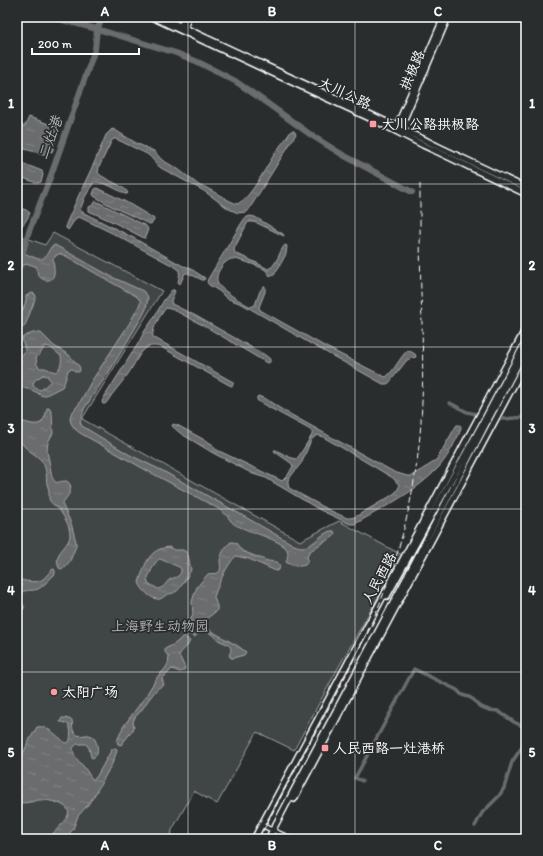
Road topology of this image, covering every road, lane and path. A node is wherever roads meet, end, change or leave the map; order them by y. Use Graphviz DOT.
graph roads {
  1 [pos="152,17"];
  2 [pos="161,17"];
  3 [pos="184,17"];
  4 [pos="188,17"];
  5 [pos="444,17"];
  6 [pos="448,17"];
  7 [pos="182,29"];
  8 [pos="398,129"];
  9 [pos="436,148"];
  10 [pos="526,188"];
  11 [pos="526,194"];
  12 [pos="526,328"];
  13 [pos="526,340"];
  14 [pos="526,349"];
  15 [pos="526,362"];
  16 [pos="490,412"];
  17 [pos="484,424"];
  18 [pos="263,825"];
  19 [pos="274,831"];
  20 [pos="254,839"];
  21 [pos="257,839"];
  22 [pos="268,839"];
  23 [pos="272,839"];
  24 [pos="292,839"];
  1 -- 7 [label="main road, 大川公路"];
  2 -- 7 [label="main road, 大川公路"];
  3 -- 7 [label="main road"];
  4 -- 7 [label="main road"];
  5 -- 8 [label="main road, 拱极路"];
  6 -- 8 [label="main road, 拱极路"];
  7 -- 8 [label="main road, 大川公路"];
  8 -- 9 [label="main road, 大川公路, bridge"];
  9 -- 10 [label="main road, 大川公路"];
  9 -- 11 [label="main road, 大川公路"];
  12 -- 18 [label="main road, 人民西路"];
  13 -- 16 [label="main road, 人民西路"];
  14 -- 16 [label="main road, 人民西路"];
  15 -- 19 [label="main road, 人民西路"];
  16 -- 17 [label="main road, 人民西路"];
  17 -- 18 [label="main road, 人民西路"];
  17 -- 19 [label="main road, 人民西路"];
  18 -- 19 [label="street"];
  18 -- 20 [label="main road, 人民西路"];
  18 -- 21 [label="main road, 人民西路"];
  19 -- 22 [label="main road, 人民西路"];
  19 -- 23 [label="main road, 人民西路"];
  19 -- 24 [label="street"];
}
